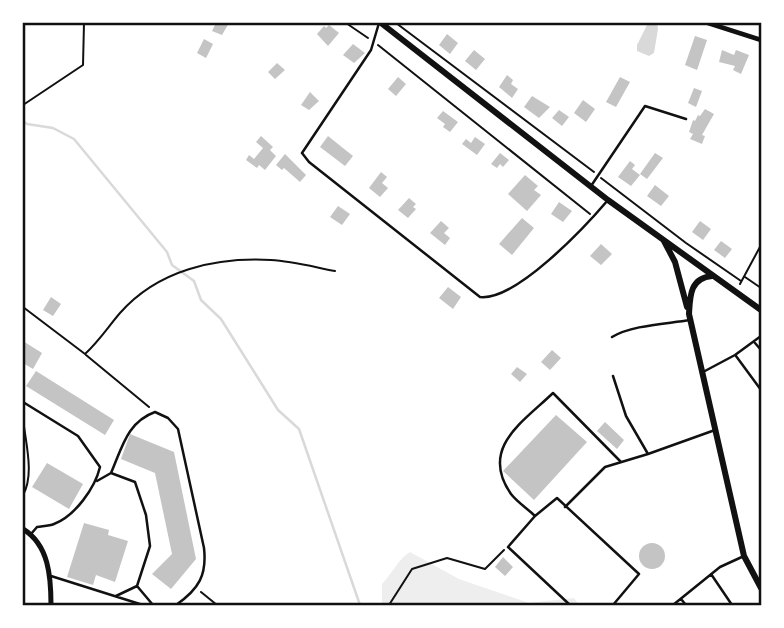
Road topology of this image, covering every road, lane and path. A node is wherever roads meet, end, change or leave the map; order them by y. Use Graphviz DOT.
graph roads {
  1 [pos="84,23"];
  2 [pos="346,23"];
  3 [pos="380,23"];
  4 [pos="396,23"];
  5 [pos="708,23"];
  6 [pos="761,40"];
  7 [pos="374,42"];
  8 [pos="23,105"];
  9 [pos="686,119"];
  10 [pos="598,175"];
  11 [pos="591,186"];
  12 [pos="608,200"];
  13 [pos="594,217"];
  14 [pos="664,239"];
  15 [pos="761,245"];
  16 [pos="335,271"];
  17 [pos="712,276"];
  18 [pos="744,276"];
  19 [pos="761,288"];
  20 [pos="23,307"];
  21 [pos="761,310"];
  22 [pos="689,317"];
  23 [pos="761,336"];
  24 [pos="612,337"];
  25 [pos="755,343"];
  26 [pos="761,350"];
  27 [pos="85,354"];
  28 [pos="735,355"];
  29 [pos="703,372"];
  30 [pos="613,376"];
  31 [pos="761,390"];
  32 [pos="23,402"];
  33 [pos="155,412"];
  34 [pos="23,418"];
  35 [pos="715,430"];
  36 [pos="648,454"];
  37 [pos="621,462"];
  38 [pos="111,473"];
  39 [pos="97,481"];
  40 [pos="23,495"];
  41 [pos="565,507"];
  42 [pos="535,516"];
  43 [pos="23,529"];
  44 [pos="31,534"];
  45 [pos="508,547"];
  46 [pos="744,556"];
  47 [pos="711,574"];
  48 [pos="51,576"];
  49 [pos="137,586"];
  50 [pos="195,587"];
  51 [pos="761,588"];
  52 [pos="116,596"];
  53 [pos="681,599"];
  54 [pos="182,601"];
  55 [pos="51,605"];
  56 [pos="143,605"];
  57 [pos="153,605"];
  58 [pos="176,605"];
  59 [pos="186,605"];
  60 [pos="217,605"];
  61 [pos="388,605"];
  62 [pos="570,605"];
  63 [pos="614,605"];
  64 [pos="673,605"];
  65 [pos="685,605"];
  66 [pos="732,605"];
  1 -- 8 [label="path"];
  2 -- 7 [label="path"];
  3 -- 7 [label="lane"];
  3 -- 11 [label="main road"];
  4 -- 10 [label="path"];
  5 -- 6 [label="street"];
  7 -- 13 [label="path"];
  7 -- 13 [label="lane"];
  9 -- 10 [label="lane"];
  10 -- 11 [label="lane"];
  10 -- 18 [label="path"];
  11 -- 12 [label="main road"];
  12 -- 13 [label="lane"];
  12 -- 14 [label="main road"];
  14 -- 17 [label="main road"];
  14 -- 22 [label="main road"];
  15 -- 18 [label="path"];
  16 -- 27 [label="path"];
  17 -- 21 [label="main road"];
  17 -- 22 [label="main road"];
  18 -- 19 [label="path"];
  20 -- 27 [label="path"];
  22 -- 24 [label="lane"];
  22 -- 29 [label="main road"];
  23 -- 25 [label="lane"];
  25 -- 26 [label="lane"];
  25 -- 28 [label="lane"];
  27 -- 33 [label="path"];
  28 -- 29 [label="lane"];
  28 -- 31 [label="lane"];
  29 -- 35 [label="main road"];
  30 -- 36 [label="lane"];
  32 -- 39 [label="lane"];
  33 -- 38 [label="lane"];
  33 -- 50 [label="lane"];
  34 -- 40 [label="path"];
  35 -- 36 [label="lane"];
  35 -- 46 [label="main road"];
  36 -- 37 [label="lane"];
  37 -- 41 [label="lane"];
  37 -- 42 [label="lane"];
  38 -- 39 [label="lane"];
  38 -- 49 [label="lane"];
  39 -- 44 [label="lane"];
  41 -- 42 [label="lane"];
  41 -- 63 [label="lane"];
  42 -- 45 [label="lane"];
  43 -- 44 [label="street"];
  44 -- 48 [label="street"];
  45 -- 61 [label="path"];
  45 -- 62 [label="lane"];
  46 -- 47 [label="lane"];
  46 -- 51 [label="main road"];
  47 -- 53 [label="lane"];
  47 -- 66 [label="lane"];
  48 -- 52 [label="lane"];
  48 -- 55 [label="street"];
  49 -- 52 [label="lane"];
  49 -- 57 [label="lane"];
  50 -- 54 [label="lane"];
  50 -- 60 [label="path"];
  52 -- 56 [label="lane"];
  53 -- 64 [label="lane"];
  53 -- 65 [label="lane"];
  54 -- 58 [label="lane"];
  54 -- 59 [label="lane"];
}
